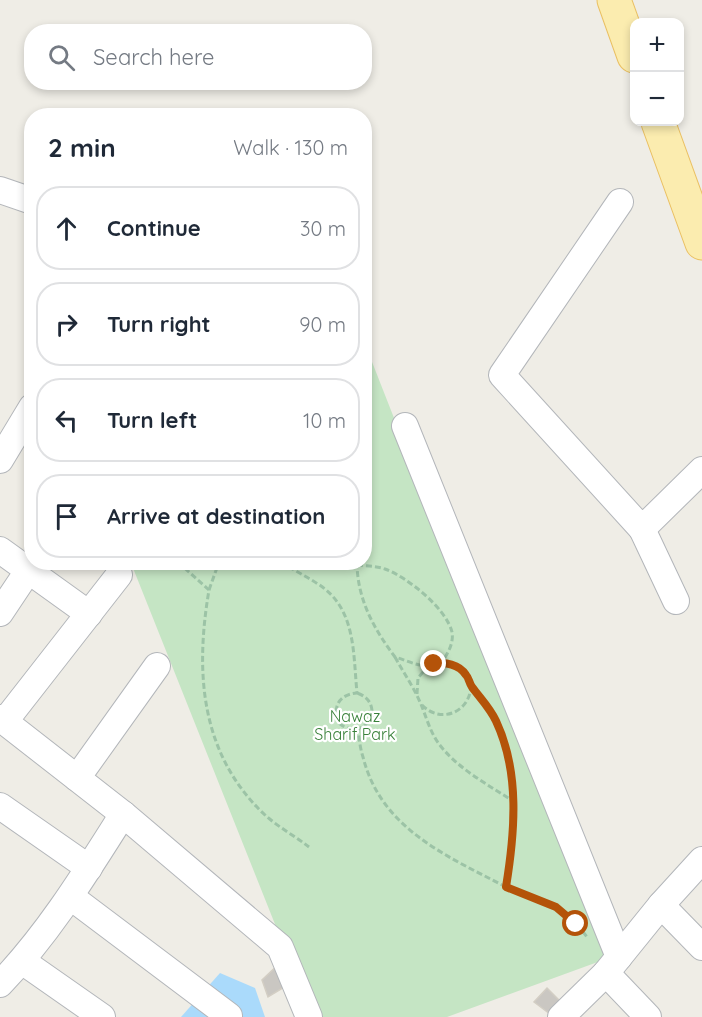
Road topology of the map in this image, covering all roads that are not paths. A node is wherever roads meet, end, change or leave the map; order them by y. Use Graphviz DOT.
graph roads {
  1 [pos="614,0"];
  2 [pos="630,45"];
  3 [pos="659,126"];
  4 [pos="0,190"];
  5 [pos="24,202"];
  6 [pos="620,202"];
  7 [pos="702,243"];
  8 [pos="24,420"];
  9 [pos="405,426"];
  10 [pos="0,460"];
  11 [pos="702,470"];
  12 [pos="642,529"];
  13 [pos="0,550"];
  14 [pos="24,563"];
  15 [pos="29,570"];
  16 [pos="35,570"];
  17 [pos="119,575"];
  18 [pos="676,601"];
  19 [pos="0,613"];
  20 [pos="88,614"];
  21 [pos="157,666"];
  22 [pos="4,728"];
  23 [pos="76,778"];
  24 [pos="0,807"];
  25 [pos="123,814"];
  26 [pos="702,860"];
  27 [pos="89,868"];
  28 [pos="70,897"];
  29 [pos="660,905"];
  30 [pos="702,947"];
  31 [pos="22,961"];
  32 [pos="613,965"];
  33 [pos="0,984"];
  34 [pos="230,1016"];
  35 [pos="102,1017"];
  36 [pos="309,1017"];
  37 [pos="561,1017"];
  38 [pos="648,1017"];
  1 -- 2 [label="main road"];
  3 -- 7 [label="main road"];
  4 -- 5 [label="street"];
  6 -- 12 [label="street"];
  8 -- 10 [label="street"];
  9 -- 32 [label="street"];
  11 -- 12 [label="street"];
  12 -- 18 [label="street"];
  13 -- 14 [label="street"];
  15 -- 19 [label="street"];
  16 -- 20 [label="street"];
  17 -- 20 [label="street"];
  20 -- 22 [label="street"];
  21 -- 23 [label="street"];
  22 -- 23 [label="street"];
  23 -- 25 [label="street"];
  24 -- 27 [label="street"];
  25 -- 27 [label="street"];
  25 -- 36 [label="street"];
  26 -- 29 [label="street"];
  27 -- 28 [label="street"];
  28 -- 31 [label="street"];
  28 -- 34 [label="street"];
  29 -- 30 [label="street"];
  29 -- 32 [label="street"];
  31 -- 33 [label="street"];
  31 -- 35 [label="street"];
  32 -- 37 [label="street"];
  32 -- 38 [label="street"];
}
